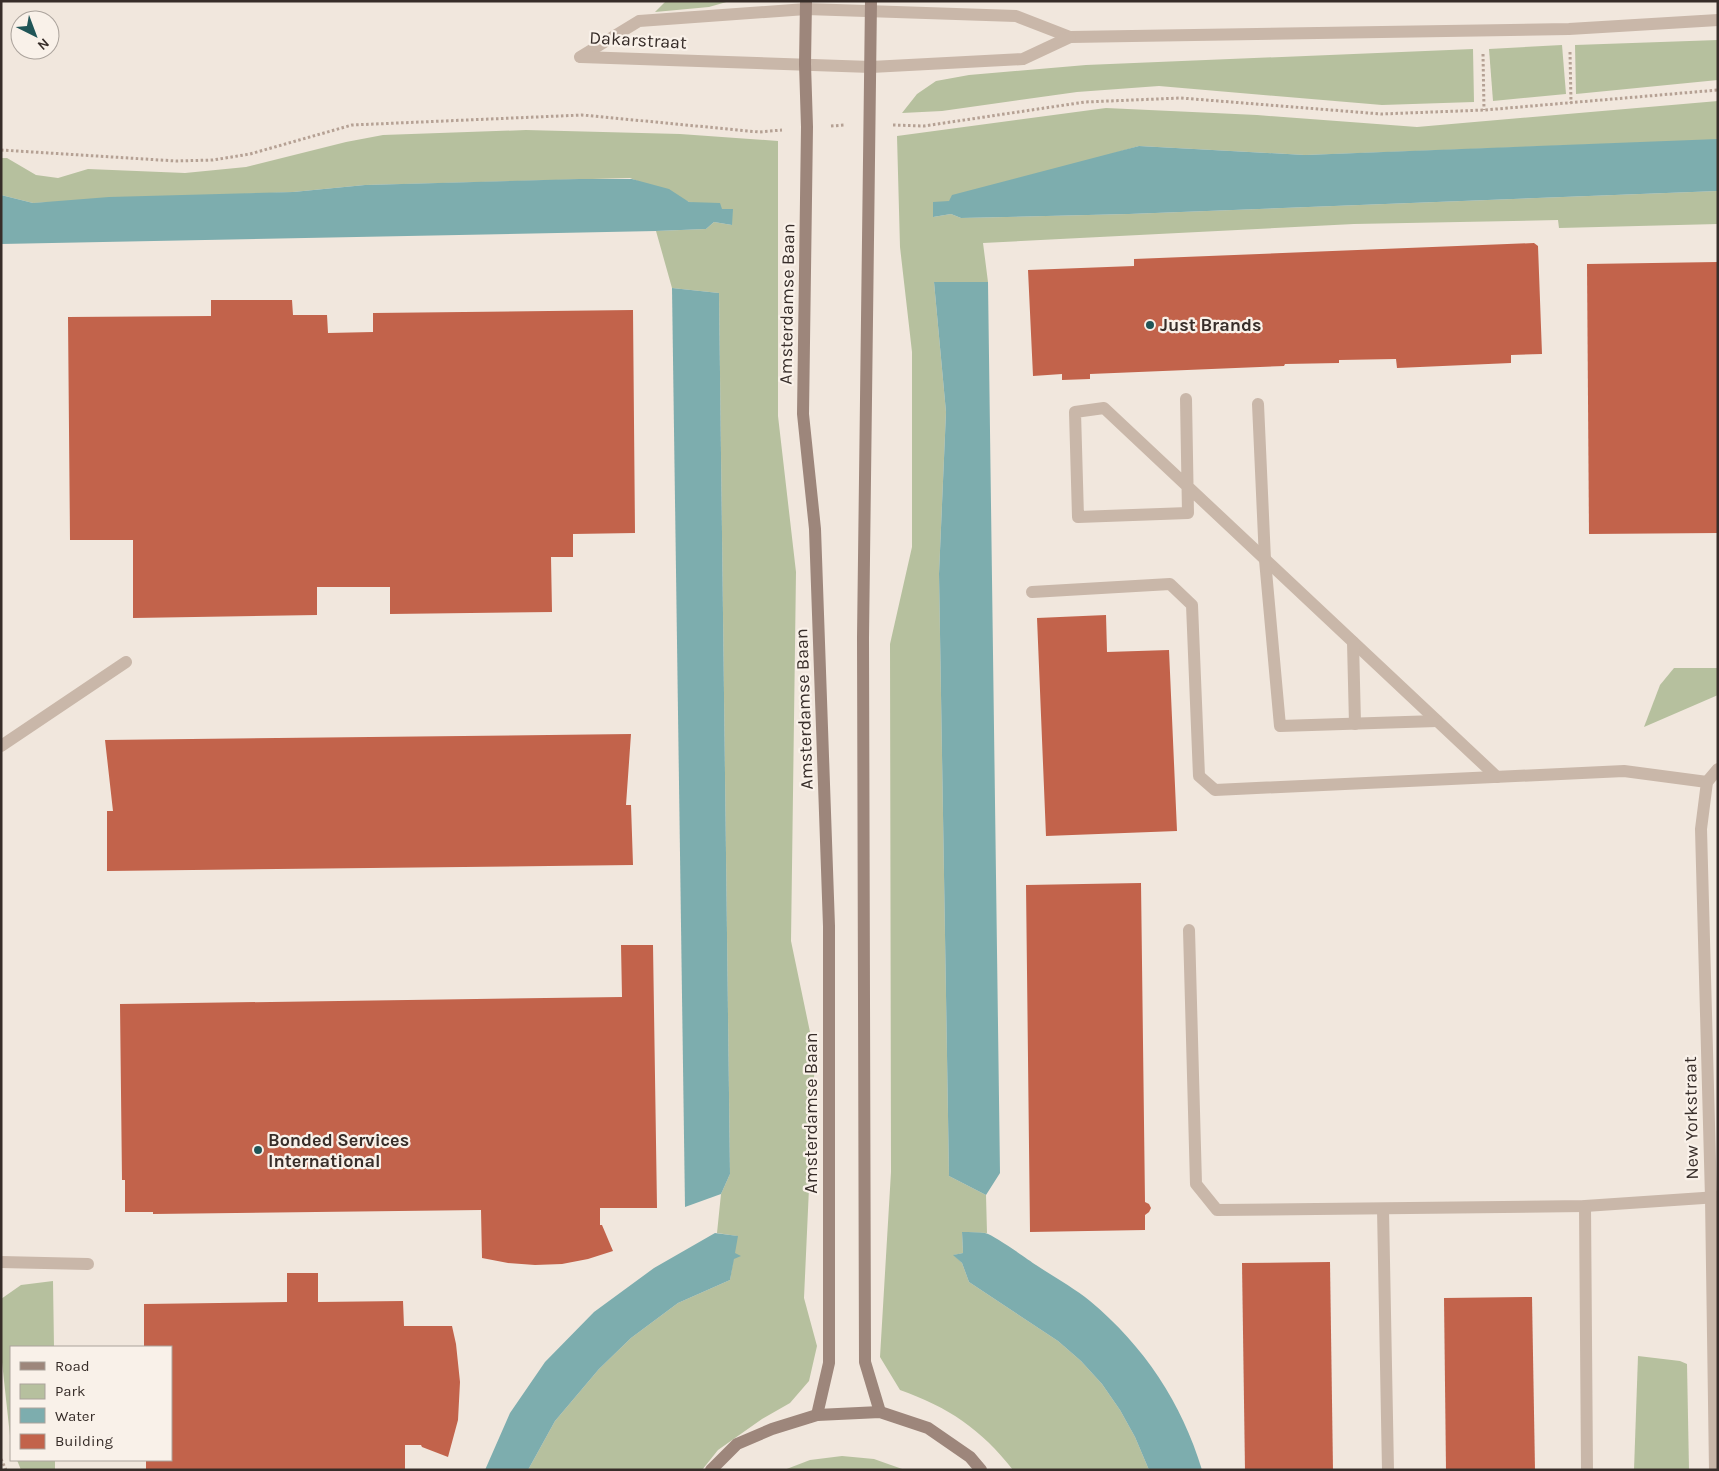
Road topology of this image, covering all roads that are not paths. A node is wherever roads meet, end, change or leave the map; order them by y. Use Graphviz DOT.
graph roads {
  1 [pos="806,5"];
  2 [pos="871,6"];
  3 [pos="1718,20"];
  4 [pos="1070,37"];
  5 [pos="805,64"];
  6 [pos="871,67"];
  7 [pos="1186,399"];
  8 [pos="1258,404"];
  9 [pos="1187,486"];
  10 [pos="1266,560"];
  11 [pos="1032,592"];
  12 [pos="1353,642"];
  13 [pos="126,662"];
  14 [pos="1437,721"];
  15 [pos="1355,724"];
  16 [pos="1,746"];
  17 [pos="1718,769"];
  18 [pos="1497,777"];
  19 [pos="1708,782"];
  20 [pos="1189,930"];
  21 [pos="1714,1197"];
  22 [pos="1585,1206"];
  23 [pos="1383,1209"];
  24 [pos="1,1262"];
  25 [pos="88,1264"];
  26 [pos="880,1412"];
  27 [pos="817,1415"];
  28 [pos="711,1470"];
  29 [pos="981,1470"];
  30 [pos="1388,1470"];
  31 [pos="1587,1470"];
  32 [pos="1715,1470"];
  1 -- 2 [label="street"];
  1 -- 5 [label="main road, Amsterdamse Baan"];
  1 -- 5 [label="street, Dakarstraat"];
  2 -- 4 [label="street"];
  2 -- 6 [label="main road"];
  3 -- 4 [label="street"];
  4 -- 6 [label="street"];
  5 -- 6 [label="street"];
  5 -- 27 [label="main road, Amsterdamse Baan"];
  6 -- 26 [label="main road"];
  7 -- 9 [label="street"];
  8 -- 10 [label="street"];
  9 -- 9 [label="street"];
  9 -- 10 [label="street"];
  10 -- 12 [label="street"];
  10 -- 15 [label="street"];
  11 -- 18 [label="street"];
  12 -- 14 [label="street"];
  12 -- 15 [label="street"];
  13 -- 16 [label="street"];
  14 -- 15 [label="street"];
  14 -- 18 [label="street"];
  17 -- 19 [label="street, New Yorkstraat"];
  18 -- 19 [label="street"];
  19 -- 21 [label="street, New Yorkstraat"];
  20 -- 23 [label="street"];
  21 -- 22 [label="street"];
  21 -- 32 [label="street, New Yorkstraat"];
  22 -- 23 [label="street"];
  22 -- 31 [label="street"];
  23 -- 30 [label="street"];
  24 -- 25 [label="street"];
  26 -- 27 [label="main road"];
  26 -- 29 [label="main road"];
  27 -- 28 [label="main road"];
}
